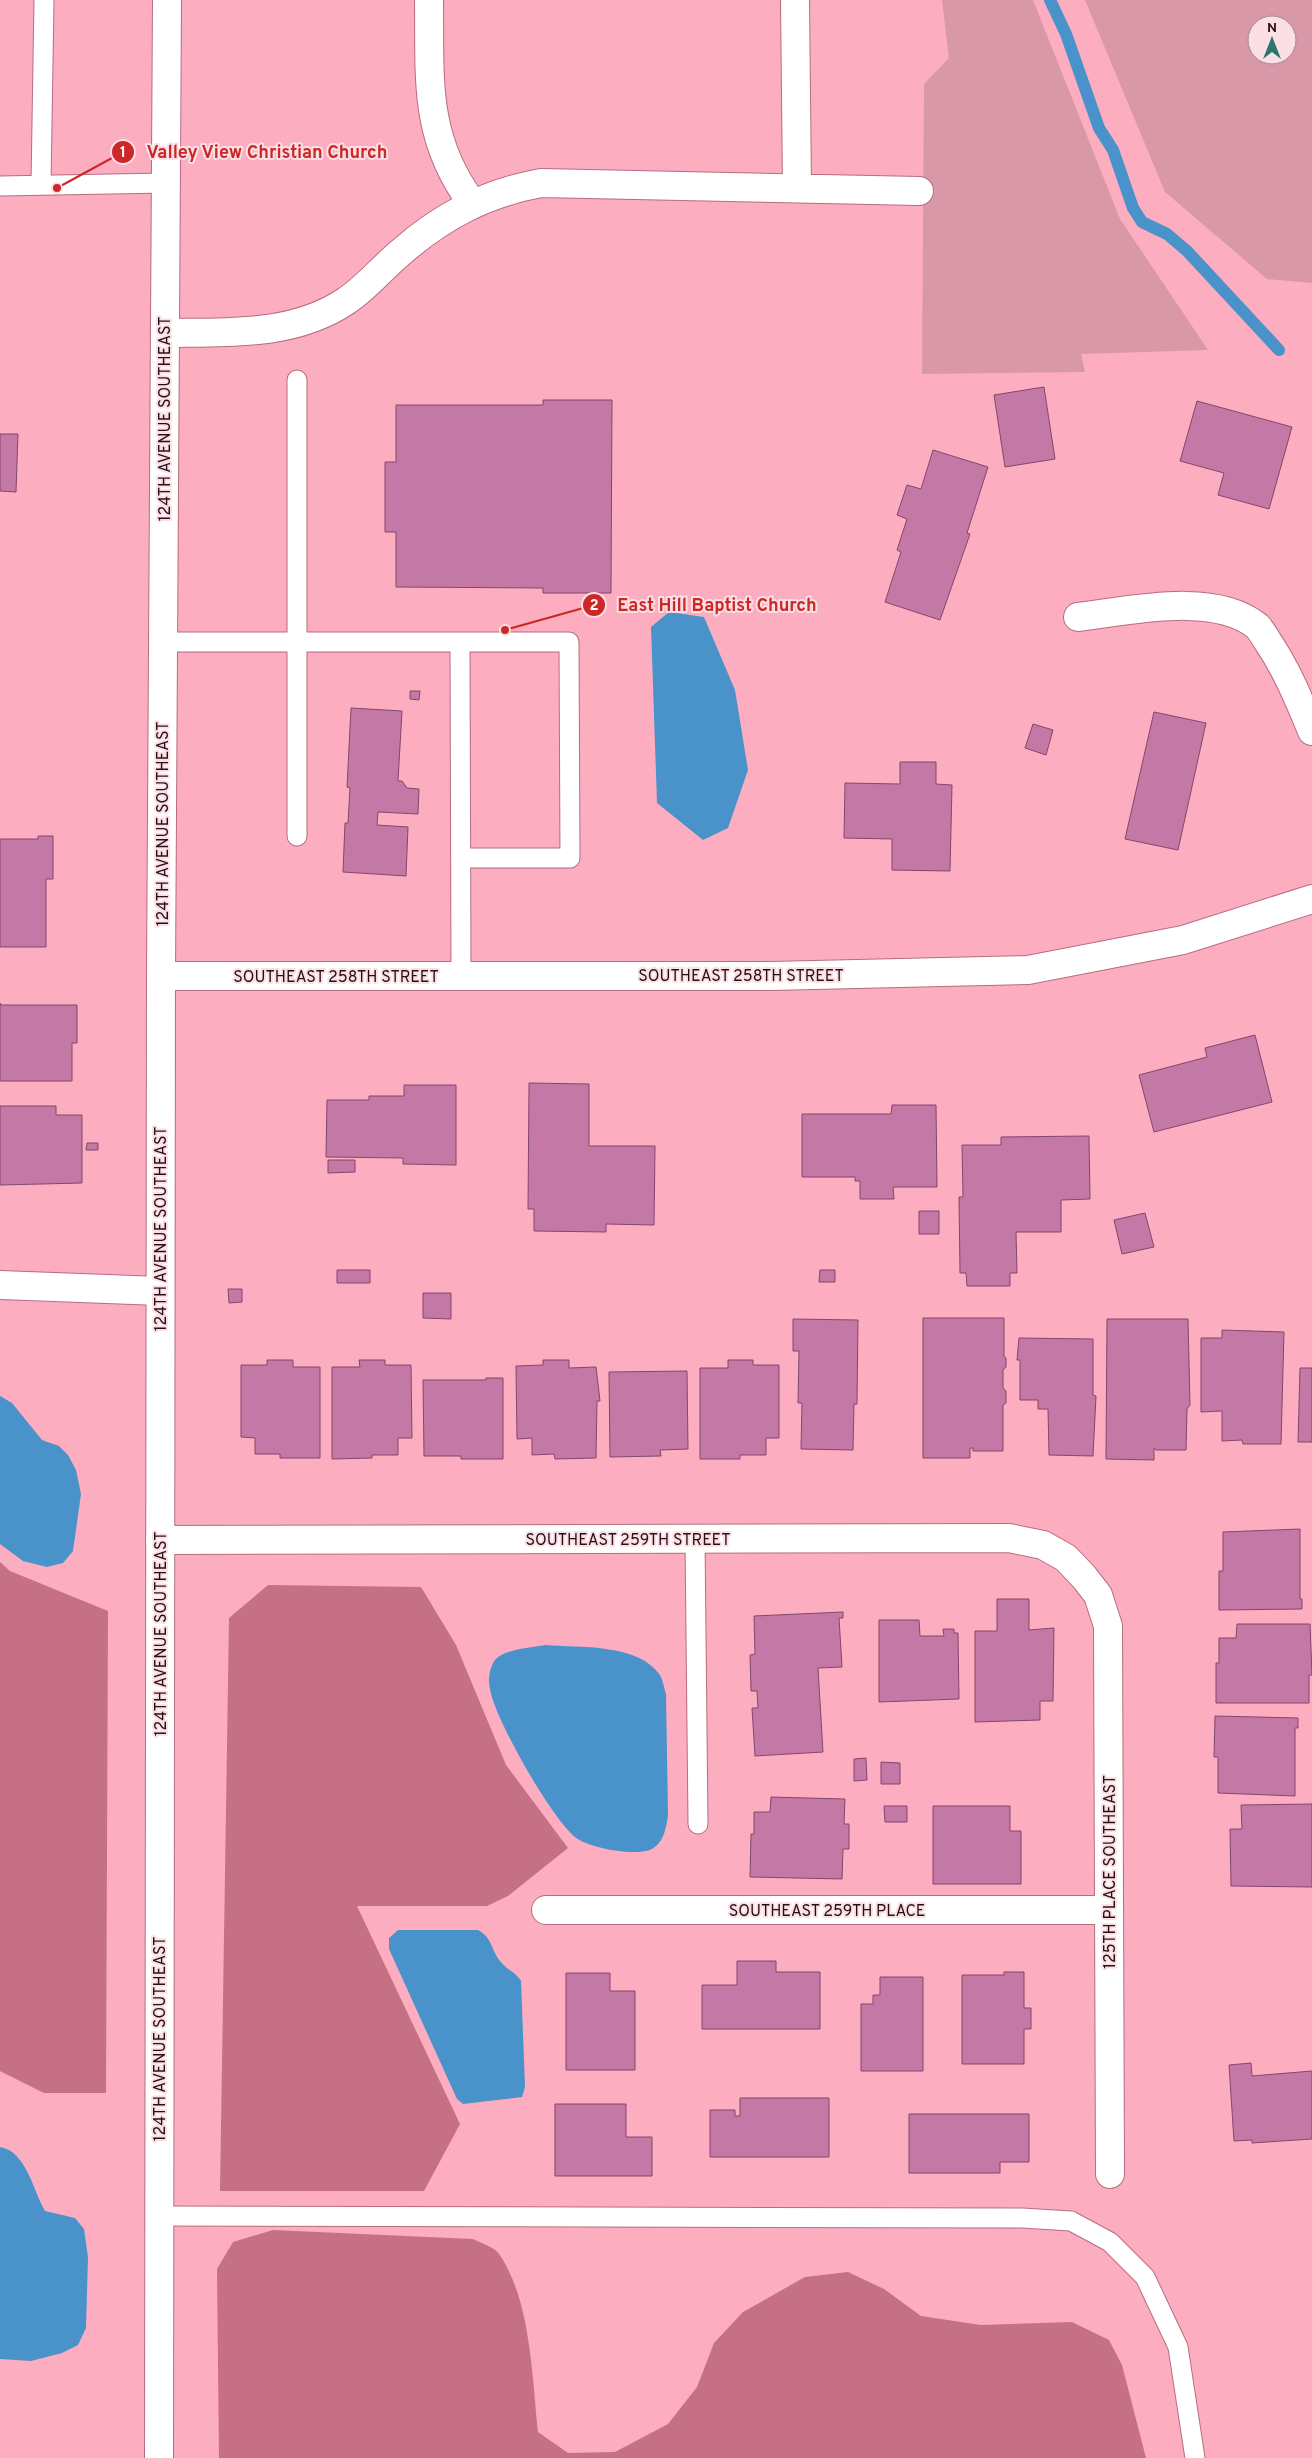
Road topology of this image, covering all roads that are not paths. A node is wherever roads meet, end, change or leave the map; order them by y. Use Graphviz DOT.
graph roads {
  1 [pos="44,0"];
  2 [pos="167,0"];
  3 [pos="428,0"];
  4 [pos="796,0"];
  5 [pos="166,183"];
  6 [pos="41,185"];
  7 [pos="0,186"];
  8 [pos="796,188"];
  9 [pos="919,190"];
  10 [pos="472,203"];
  11 [pos="165,334"];
  12 [pos="297,380"];
  13 [pos="1078,617"];
  14 [pos="163,642"];
  15 [pos="297,642"];
  16 [pos="460,642"];
  17 [pos="1312,731"];
  18 [pos="297,836"];
  19 [pos="461,858"];
  20 [pos="1312,899"];
  21 [pos="161,976"];
  22 [pos="461,976"];
  23 [pos="0,1285"];
  24 [pos="160,1291"];
  25 [pos="695,1539"];
  26 [pos="160,1540"];
  27 [pos="1084,1577"];
  28 [pos="698,1824"];
  29 [pos="546,1910"];
  30 [pos="1109,1910"];
  31 [pos="1110,2174"];
  32 [pos="159,2216"];
  33 [pos="159,2458"];
  34 [pos="1195,2458"];
  1 -- 6 [label="lane"];
  2 -- 5 [label="street, 124TH AVENUE SOUTHEAST"];
  3 -- 10 [label="street"];
  4 -- 8 [label="street"];
  5 -- 6 [label="lane"];
  5 -- 11 [label="street, 124TH AVENUE SOUTHEAST"];
  6 -- 7 [label="lane"];
  8 -- 9 [label="street"];
  8 -- 10 [label="street"];
  10 -- 11 [label="street"];
  11 -- 14 [label="street, 124TH AVENUE SOUTHEAST"];
  12 -- 15 [label="lane"];
  13 -- 17 [label="street"];
  14 -- 15 [label="lane"];
  14 -- 21 [label="street, 124TH AVENUE SOUTHEAST"];
  15 -- 16 [label="lane"];
  15 -- 18 [label="lane"];
  16 -- 19 [label="lane"];
  16 -- 19 [label="lane"];
  19 -- 22 [label="lane"];
  20 -- 22 [label="street, SOUTHEAST 258TH STREET"];
  21 -- 22 [label="street, SOUTHEAST 258TH STREET"];
  21 -- 24 [label="street, 124TH AVENUE SOUTHEAST"];
  23 -- 24 [label="street"];
  24 -- 26 [label="street, 124TH AVENUE SOUTHEAST"];
  25 -- 26 [label="street, SOUTHEAST 259TH STREET"];
  25 -- 27 [label="street, SOUTHEAST 259TH STREET"];
  25 -- 28 [label="lane"];
  26 -- 32 [label="street, 124TH AVENUE SOUTHEAST"];
  27 -- 30 [label="street, 125TH PLACE SOUTHEAST"];
  29 -- 30 [label="street, SOUTHEAST 259TH PLACE"];
  30 -- 31 [label="street, 125TH PLACE SOUTHEAST"];
  32 -- 33 [label="street, 124TH AVENUE SOUTHEAST"];
  32 -- 34 [label="lane"];
}
